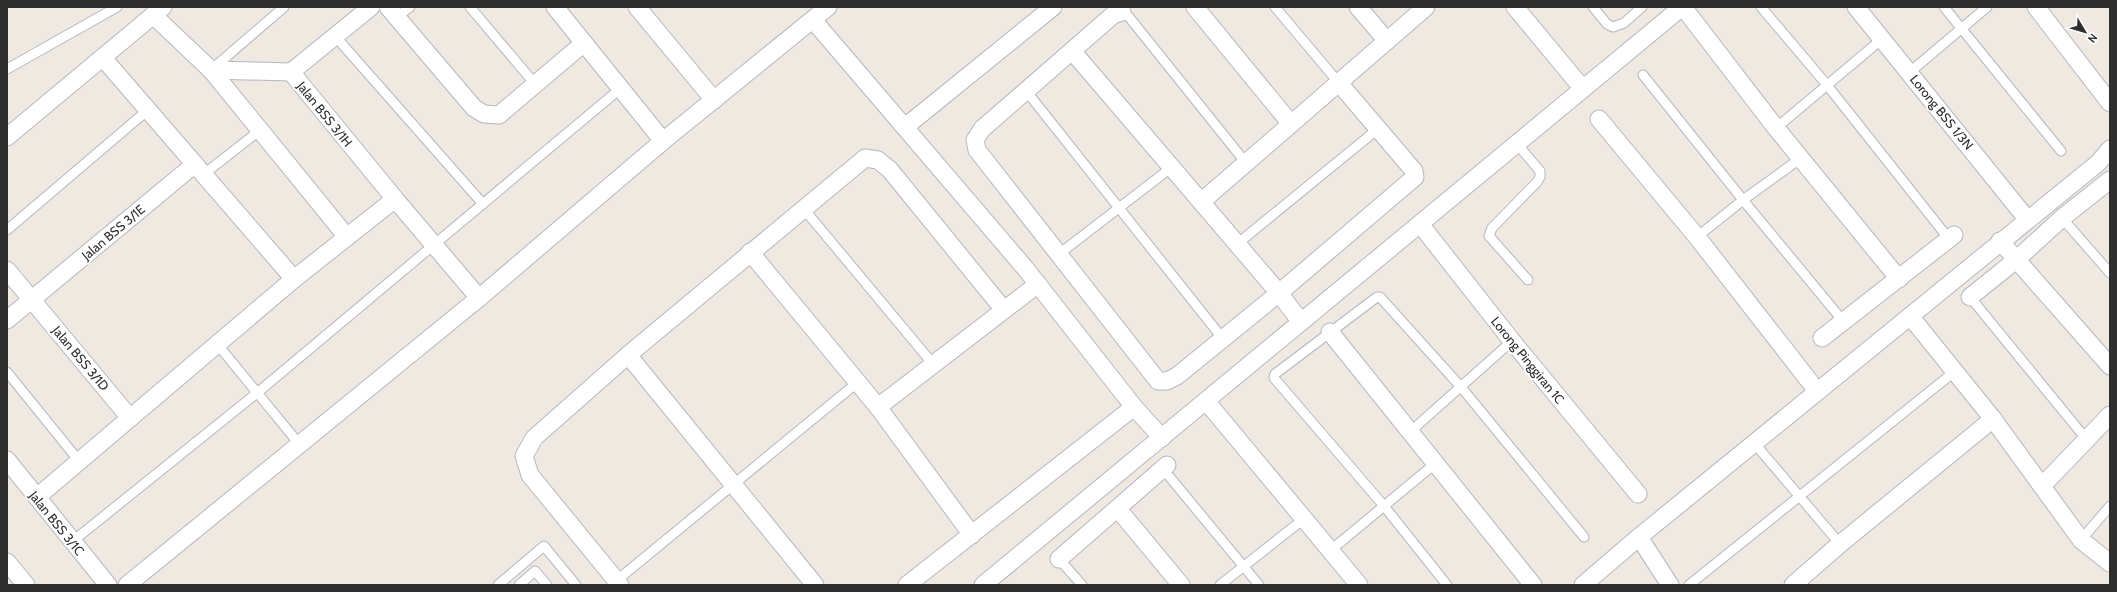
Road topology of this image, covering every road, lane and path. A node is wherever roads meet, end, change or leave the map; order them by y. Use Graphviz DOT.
graph roads {
  1 [pos="117,7"];
  2 [pos="284,7"];
  3 [pos="371,7"];
  4 [pos="470,7"];
  5 [pos="555,7"];
  6 [pos="637,7"];
  7 [pos="828,7"];
  8 [pos="1053,7"];
  9 [pos="1195,7"];
  10 [pos="1275,7"];
  11 [pos="1358,7"];
  12 [pos="1426,7"];
  13 [pos="1515,7"];
  14 [pos="1593,7"];
  15 [pos="1642,7"];
  16 [pos="1761,7"];
  17 [pos="1856,7"];
  18 [pos="1944,7"];
  19 [pos="1988,7"];
  20 [pos="2036,7"];
  21 [pos="1678,9"];
  22 [pos="154,10"];
  23 [pos="398,10"];
  24 [pos="1122,12"];
  25 [pos="813,20"];
  26 [pos="1961,28"];
  27 [pos="335,36"];
  28 [pos="1882,38"];
  29 [pos="1387,41"];
  30 [pos="584,43"];
  31 [pos="1073,52"];
  32 [pos="103,58"];
  33 [pos="7,69"];
  34 [pos="211,70"];
  35 [pos="291,72"];
  36 [pos="1910,72"];
  37 [pos="1643,75"];
  38 [pos="1339,83"];
  39 [pos="535,84"];
  40 [pos="1827,85"];
  41 [pos="621,88"];
  42 [pos="1583,89"];
  43 [pos="1027,92"];
  44 [pos="714,100"];
  45 [pos="2110,103"];
  46 [pos="149,109"];
  47 [pos="1599,119"];
  48 [pos="1291,124"];
  49 [pos="905,127"];
  50 [pos="1379,128"];
  51 [pos="1776,128"];
  52 [pos="259,131"];
  53 [pos="7,136"];
  54 [pos="663,141"];
  55 [pos="1517,144"];
  56 [pos="2110,149"];
  57 [pos="2060,151"];
  58 [pos="1801,158"];
  59 [pos="1246,163"];
  60 [pos="1172,167"];
  61 [pos="200,169"];
  62 [pos="2110,180"];
  63 [pos="395,199"];
  64 [pos="1743,200"];
  65 [pos="1202,202"];
  66 [pos="483,204"];
  67 [pos="1118,207"];
  68 [pos="803,208"];
  69 [pos="2062,218"];
  70 [pos="2028,219"];
  71 [pos="1420,224"];
  72 [pos="7,230"];
  73 [pos="347,237"];
  74 [pos="1697,237"];
  75 [pos="1951,237"];
  76 [pos="2000,241"];
  77 [pos="1237,244"];
  78 [pos="434,245"];
  79 [pos="750,252"];
  80 [pos="1059,254"];
  81 [pos="2016,260"];
  82 [pos="7,270"];
  83 [pos="2110,273"];
  84 [pos="294,279"];
  85 [pos="1899,279"];
  86 [pos="1528,280"];
  87 [pos="1038,284"];
  88 [pos="1279,293"];
  89 [pos="1970,297"];
  90 [pos="479,298"];
  91 [pos="32,299"];
  92 [pos="1004,310"];
  93 [pos="1910,316"];
  94 [pos="7,320"];
  95 [pos="1843,321"];
  96 [pos="1301,322"];
  97 [pos="1330,332"];
  98 [pos="1822,338"];
  99 [pos="1223,339"];
  100 [pos="1512,341"];
  101 [pos="218,345"];
  102 [pos="628,355"];
  103 [pos="933,364"];
  104 [pos="2110,366"];
  105 [pos="7,372"];
  106 [pos="1954,372"];
  107 [pos="858,382"];
  108 [pos="1461,387"];
  109 [pos="1817,392"];
  110 [pos="257,393"];
  111 [pos="1206,401"];
  112 [pos="878,407"];
  113 [pos="1134,407"];
  114 [pos="2110,415"];
  115 [pos="130,418"];
  116 [pos="1993,419"];
  117 [pos="1411,431"];
  118 [pos="1162,438"];
  119 [pos="2087,440"];
  120 [pos="1755,444"];
  121 [pos="300,445"];
  122 [pos="7,460"];
  123 [pos="79,461"];
  124 [pos="1437,462"];
  125 [pos="1165,467"];
  126 [pos="734,484"];
  127 [pos="2042,486"];
  128 [pos="1638,494"];
  129 [pos="37,496"];
  130 [pos="1800,497"];
  131 [pos="1384,506"];
  132 [pos="2110,506"];
  133 [pos="1118,509"];
  134 [pos="1305,518"];
  135 [pos="972,535"];
  136 [pos="1584,537"];
  137 [pos="1639,537"];
  138 [pos="2081,540"];
  139 [pos="73,542"];
  140 [pos="1840,544"];
  141 [pos="1331,550"];
  142 [pos="1059,559"];
  143 [pos="7,562"];
  144 [pos="2110,563"];
  145 [pos="1243,566"];
  146 [pos="993,582"];
  147 [pos="618,583"];
  148 [pos="1588,583"];
  149 [pos="22,584"];
  150 [pos="108,585"];
  151 [pos="127,585"];
  152 [pos="498,585"];
  153 [pos="519,585"];
  154 [pos="547,585"];
  155 [pos="576,585"];
  156 [pos="815,585"];
  157 [pos="907,585"];
  158 [pos="1082,585"];
  159 [pos="1181,585"];
  160 [pos="1220,585"];
  161 [pos="1259,585"];
  162 [pos="1359,585"];
  163 [pos="1447,585"];
  164 [pos="1533,585"];
  165 [pos="1670,585"];
  166 [pos="1689,585"];
  167 [pos="1793,585"];
  1 -- 33 [label="lane"];
  2 -- 34 [label="lane"];
  3 -- 27 [label="street, Jalan BSS 3/1H"];
  4 -- 39 [label="lane"];
  5 -- 30 [label="street"];
  6 -- 44 [label="street"];
  7 -- 25 [label="street"];
  8 -- 49 [label="street"];
  9 -- 48 [label="street"];
  10 -- 38 [label="lane"];
  11 -- 29 [label="street"];
  12 -- 29 [label="street"];
  13 -- 42 [label="street"];
  14 -- 15 [label="lane"];
  16 -- 40 [label="lane"];
  17 -- 28 [label="street, Lorong BSS 1/3N"];
  18 -- 26 [label="lane"];
  19 -- 26 [label="lane"];
  20 -- 45 [label="street"];
  21 -- 42 [label="street"];
  21 -- 51 [label="street"];
  22 -- 32 [label="street"];
  22 -- 34 [label="street"];
  23 -- 39 [label="street"];
  24 -- 31 [label="street"];
  24 -- 59 [label="lane"];
  25 -- 44 [label="street"];
  25 -- 49 [label="street"];
  26 -- 36 [label="lane"];
  26 -- 57 [label="lane"];
  27 -- 35 [label="street, Jalan BSS 3/1H"];
  27 -- 66 [label="lane"];
  28 -- 36 [label="street, Lorong BSS 1/3N"];
  28 -- 40 [label="lane"];
  29 -- 38 [label="street"];
  30 -- 39 [label="street"];
  30 -- 41 [label="street"];
  31 -- 43 [label="street"];
  31 -- 60 [label="street"];
  32 -- 46 [label="street"];
  32 -- 53 [label="street"];
  34 -- 35 [label="street"];
  34 -- 52 [label="street"];
  35 -- 63 [label="street, Jalan BSS 3/1H"];
  36 -- 70 [label="street, Lorong BSS 1/3N"];
  37 -- 64 [label="lane"];
  38 -- 48 [label="street"];
  38 -- 50 [label="street"];
  40 -- 51 [label="lane"];
  40 -- 75 [label="lane"];
  41 -- 54 [label="street"];
  41 -- 66 [label="lane"];
  42 -- 55 [label="street"];
  43 -- 67 [label="lane"];
  43 -- 80 [label="street"];
  44 -- 54 [label="street"];
  46 -- 61 [label="street"];
  46 -- 72 [label="lane"];
  47 -- 74 [label="street"];
  48 -- 59 [label="street"];
  49 -- 87 [label="street"];
  50 -- 77 [label="lane"];
  50 -- 88 [label="street"];
  51 -- 58 [label="street"];
  52 -- 61 [label="lane"];
  52 -- 73 [label="street"];
  54 -- 90 [label="street"];
  55 -- 71 [label="street"];
  55 -- 86 [label="lane"];
  56 -- 70 [label="street"];
  58 -- 64 [label="lane"];
  58 -- 85 [label="street"];
  59 -- 65 [label="street"];
  60 -- 65 [label="street"];
  60 -- 67 [label="lane"];
  61 -- 84 [label="street"];
  61 -- 91 [label="street, Jalan BSS 3/1E"];
  62 -- 69 [label="street"];
  63 -- 73 [label="street"];
  63 -- 78 [label="street, Jalan BSS 3/1H"];
  64 -- 74 [label="lane"];
  64 -- 95 [label="lane"];
  65 -- 77 [label="street"];
  66 -- 78 [label="lane"];
  67 -- 80 [label="lane"];
  67 -- 99 [label="lane"];
  68 -- 79 [label="street"];
  68 -- 92 [label="street"];
  68 -- 103 [label="lane"];
  69 -- 81 [label="street"];
  69 -- 83 [label="lane"];
  70 -- 76 [label="street"];
  71 -- 96 [label="street"];
  71 -- 100 [label="street, Lorong Pinggiran 1C"];
  73 -- 84 [label="street"];
  74 -- 109 [label="street"];
  75 -- 85 [label="street"];
  76 -- 81 [label="street"];
  76 -- 93 [label="street"];
  77 -- 88 [label="street"];
  78 -- 90 [label="street, Jalan BSS 3/1H"];
  78 -- 110 [label="lane"];
  79 -- 102 [label="street"];
  79 -- 107 [label="street"];
  80 -- 99 [label="street"];
  81 -- 89 [label="street"];
  81 -- 104 [label="street"];
  82 -- 91 [label="street, Jalan BSS 3/1D"];
  84 -- 101 [label="street"];
  85 -- 95 [label="street"];
  87 -- 92 [label="street"];
  87 -- 113 [label="street"];
  88 -- 96 [label="street"];
  88 -- 99 [label="street"];
  89 -- 119 [label="lane"];
  90 -- 121 [label="street"];
  91 -- 94 [label="street, Jalan BSS 3/1E"];
  91 -- 115 [label="street, Jalan BSS 3/1D"];
  92 -- 103 [label="street"];
  93 -- 106 [label="street"];
  93 -- 109 [label="street"];
  95 -- 98 [label="street"];
  96 -- 111 [label="street"];
  97 -- 108 [label="lane"];
  97 -- 117 [label="street"];
  97 -- 131 [label="lane"];
  100 -- 108 [label="lane"];
  100 -- 128 [label="street, Lorong Pinggiran 1C"];
  101 -- 110 [label="lane"];
  101 -- 115 [label="street"];
  102 -- 126 [label="street"];
  102 -- 147 [label="street"];
  103 -- 112 [label="street"];
  105 -- 123 [label="lane"];
  106 -- 116 [label="street"];
  106 -- 130 [label="lane"];
  107 -- 112 [label="street"];
  107 -- 126 [label="lane"];
  108 -- 117 [label="lane"];
  108 -- 136 [label="lane"];
  109 -- 120 [label="street"];
  110 -- 121 [label="lane"];
  110 -- 139 [label="lane"];
  111 -- 118 [label="street"];
  111 -- 134 [label="street"];
  112 -- 135 [label="street"];
  113 -- 118 [label="street"];
  113 -- 135 [label="street"];
  114 -- 119 [label="street"];
  115 -- 123 [label="street"];
  116 -- 127 [label="street"];
  116 -- 140 [label="street"];
  117 -- 124 [label="street"];
  118 -- 146 [label="street"];
  119 -- 127 [label="street"];
  120 -- 130 [label="lane"];
  120 -- 137 [label="street"];
  121 -- 151 [label="street"];
  122 -- 129 [label="street, Jalan BSS 3/1C"];
  123 -- 129 [label="street"];
  124 -- 131 [label="lane"];
  124 -- 164 [label="street"];
  125 -- 133 [label="street"];
  125 -- 145 [label="lane"];
  126 -- 147 [label="lane"];
  126 -- 156 [label="street"];
  127 -- 138 [label="street"];
  129 -- 139 [label="street, Jalan BSS 3/1C"];
  130 -- 140 [label="lane"];
  130 -- 166 [label="lane"];
  131 -- 141 [label="lane"];
  131 -- 163 [label="lane"];
  132 -- 138 [label="lane"];
  133 -- 142 [label="street"];
  133 -- 159 [label="street"];
  134 -- 141 [label="street"];
  134 -- 145 [label="lane"];
  135 -- 157 [label="street"];
  137 -- 148 [label="street"];
  137 -- 165 [label="street"];
  138 -- 144 [label="street"];
  139 -- 150 [label="street, Jalan BSS 3/1C"];
  140 -- 167 [label="street"];
  141 -- 162 [label="street"];
  142 -- 158 [label="lane"];
  143 -- 149 [label="street"];
  145 -- 160 [label="lane"];
  145 -- 161 [label="lane"];
  152 -- 155 [label="lane"];
  153 -- 154 [label="lane"];
}
